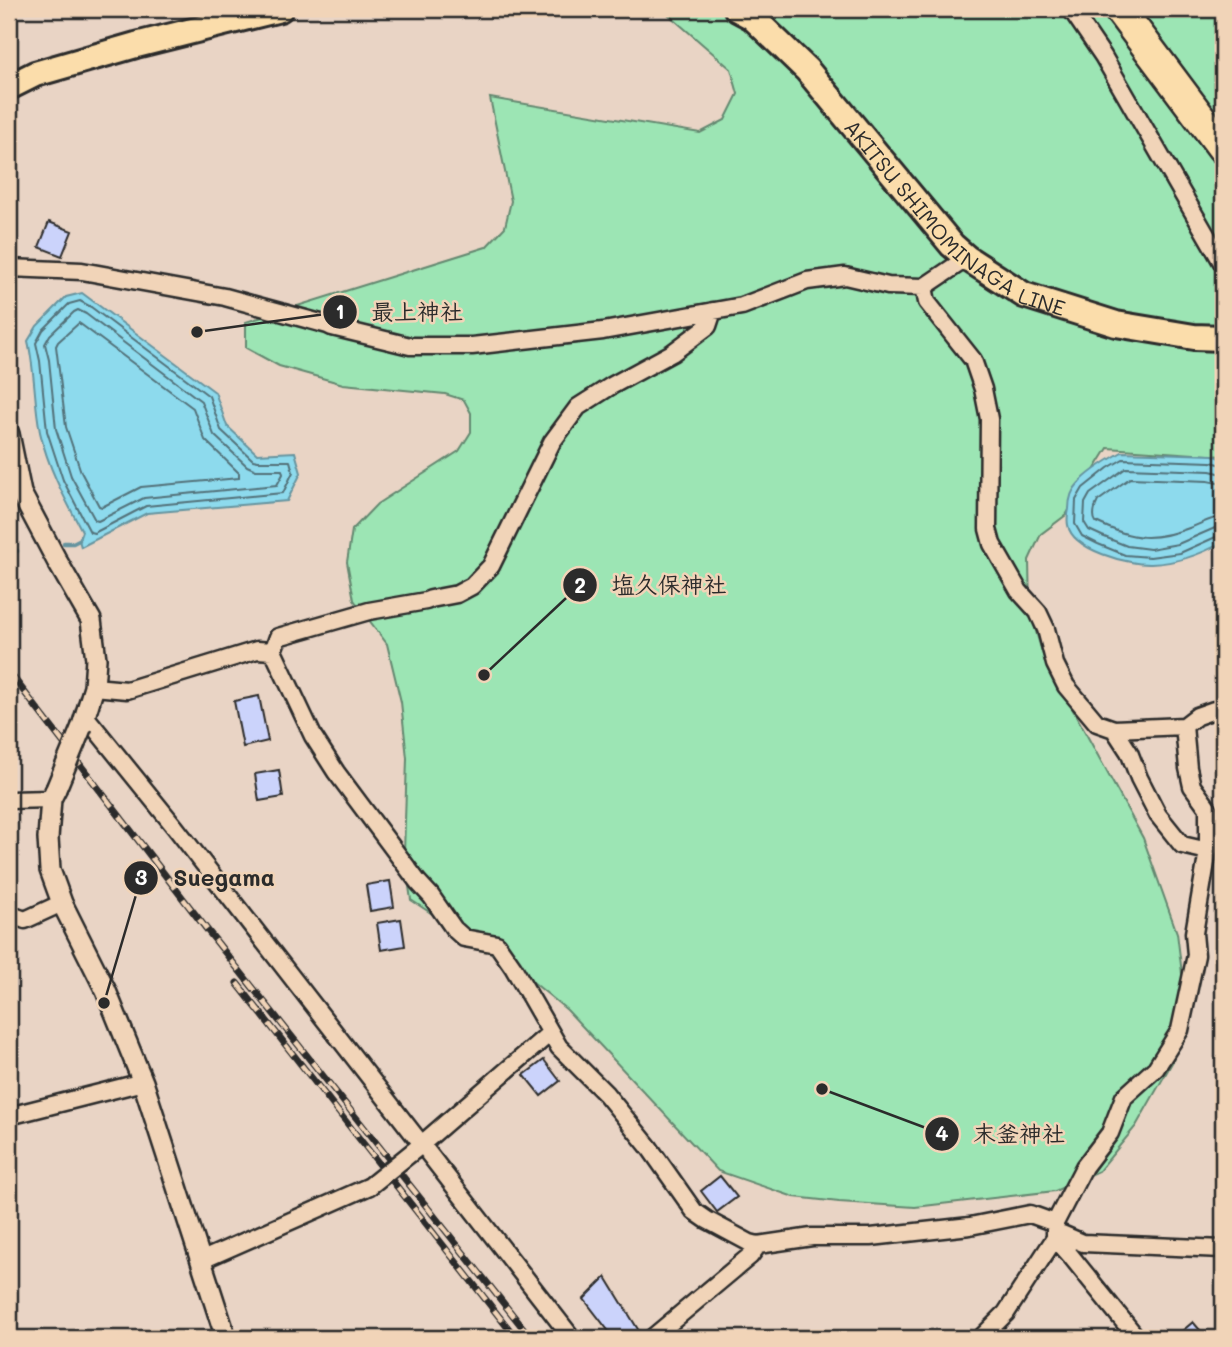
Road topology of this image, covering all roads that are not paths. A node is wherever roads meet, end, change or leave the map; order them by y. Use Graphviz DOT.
graph roads {
  1 [pos="280,9"];
  2 [pos="737,9"];
  3 [pos="1070,9"];
  4 [pos="1119,9"];
  5 [pos="9,87"];
  6 [pos="1223,148"];
  7 [pos="967,258"];
  8 [pos="1223,264"];
  9 [pos="9,268"];
  10 [pos="924,287"];
  11 [pos="713,311"];
  12 [pos="1223,338"];
  13 [pos="9,434"];
  14 [pos="273,651"];
  15 [pos="94,687"];
  16 [pos="1223,711"];
  17 [pos="84,722"];
  18 [pos="1184,726"];
  19 [pos="1114,729"];
  20 [pos="53,794"];
  21 [pos="9,800"];
  22 [pos="1208,851"];
  23 [pos="62,903"];
  24 [pos="9,914"];
  25 [pos="550,1033"];
  26 [pos="143,1082"];
  27 [pos="9,1116"];
  28 [pos="419,1147"];
  29 [pos="1055,1231"];
  30 [pos="758,1245"];
  31 [pos="1223,1249"];
  32 [pos="200,1261"];
  33 [pos="226,1338"];
  34 [pos="572,1338"];
  35 [pos="652,1338"];
  36 [pos="981,1338"];
  37 [pos="1136,1338"];
  1 -- 5 [label="main road"];
  2 -- 7 [label="main road, AKITSU SHIMOMINAGA LINE"];
  3 -- 8 [label="street"];
  4 -- 6 [label="highway"];
  7 -- 10 [label="street"];
  7 -- 12 [label="main road, AKITSU SHIMOMINAGA LINE"];
  9 -- 11 [label="street"];
  10 -- 11 [label="street"];
  10 -- 19 [label="street"];
  11 -- 14 [label="street"];
  13 -- 15 [label="street"];
  14 -- 15 [label="street"];
  14 -- 25 [label="street"];
  15 -- 17 [label="street"];
  16 -- 18 [label="street"];
  17 -- 20 [label="street, bridge"];
  17 -- 28 [label="street"];
  18 -- 19 [label="street"];
  18 -- 22 [label="street"];
  19 -- 22 [label="street"];
  20 -- 21 [label="street"];
  20 -- 23 [label="street"];
  22 -- 29 [label="street"];
  23 -- 24 [label="street"];
  23 -- 26 [label="street"];
  25 -- 28 [label="street"];
  25 -- 30 [label="street"];
  26 -- 27 [label="street"];
  26 -- 32 [label="street"];
  28 -- 32 [label="street, bridge"];
  28 -- 34 [label="street"];
  29 -- 30 [label="street"];
  29 -- 31 [label="street"];
  29 -- 36 [label="street"];
  29 -- 37 [label="street"];
  30 -- 35 [label="street"];
  32 -- 33 [label="street"];
}
